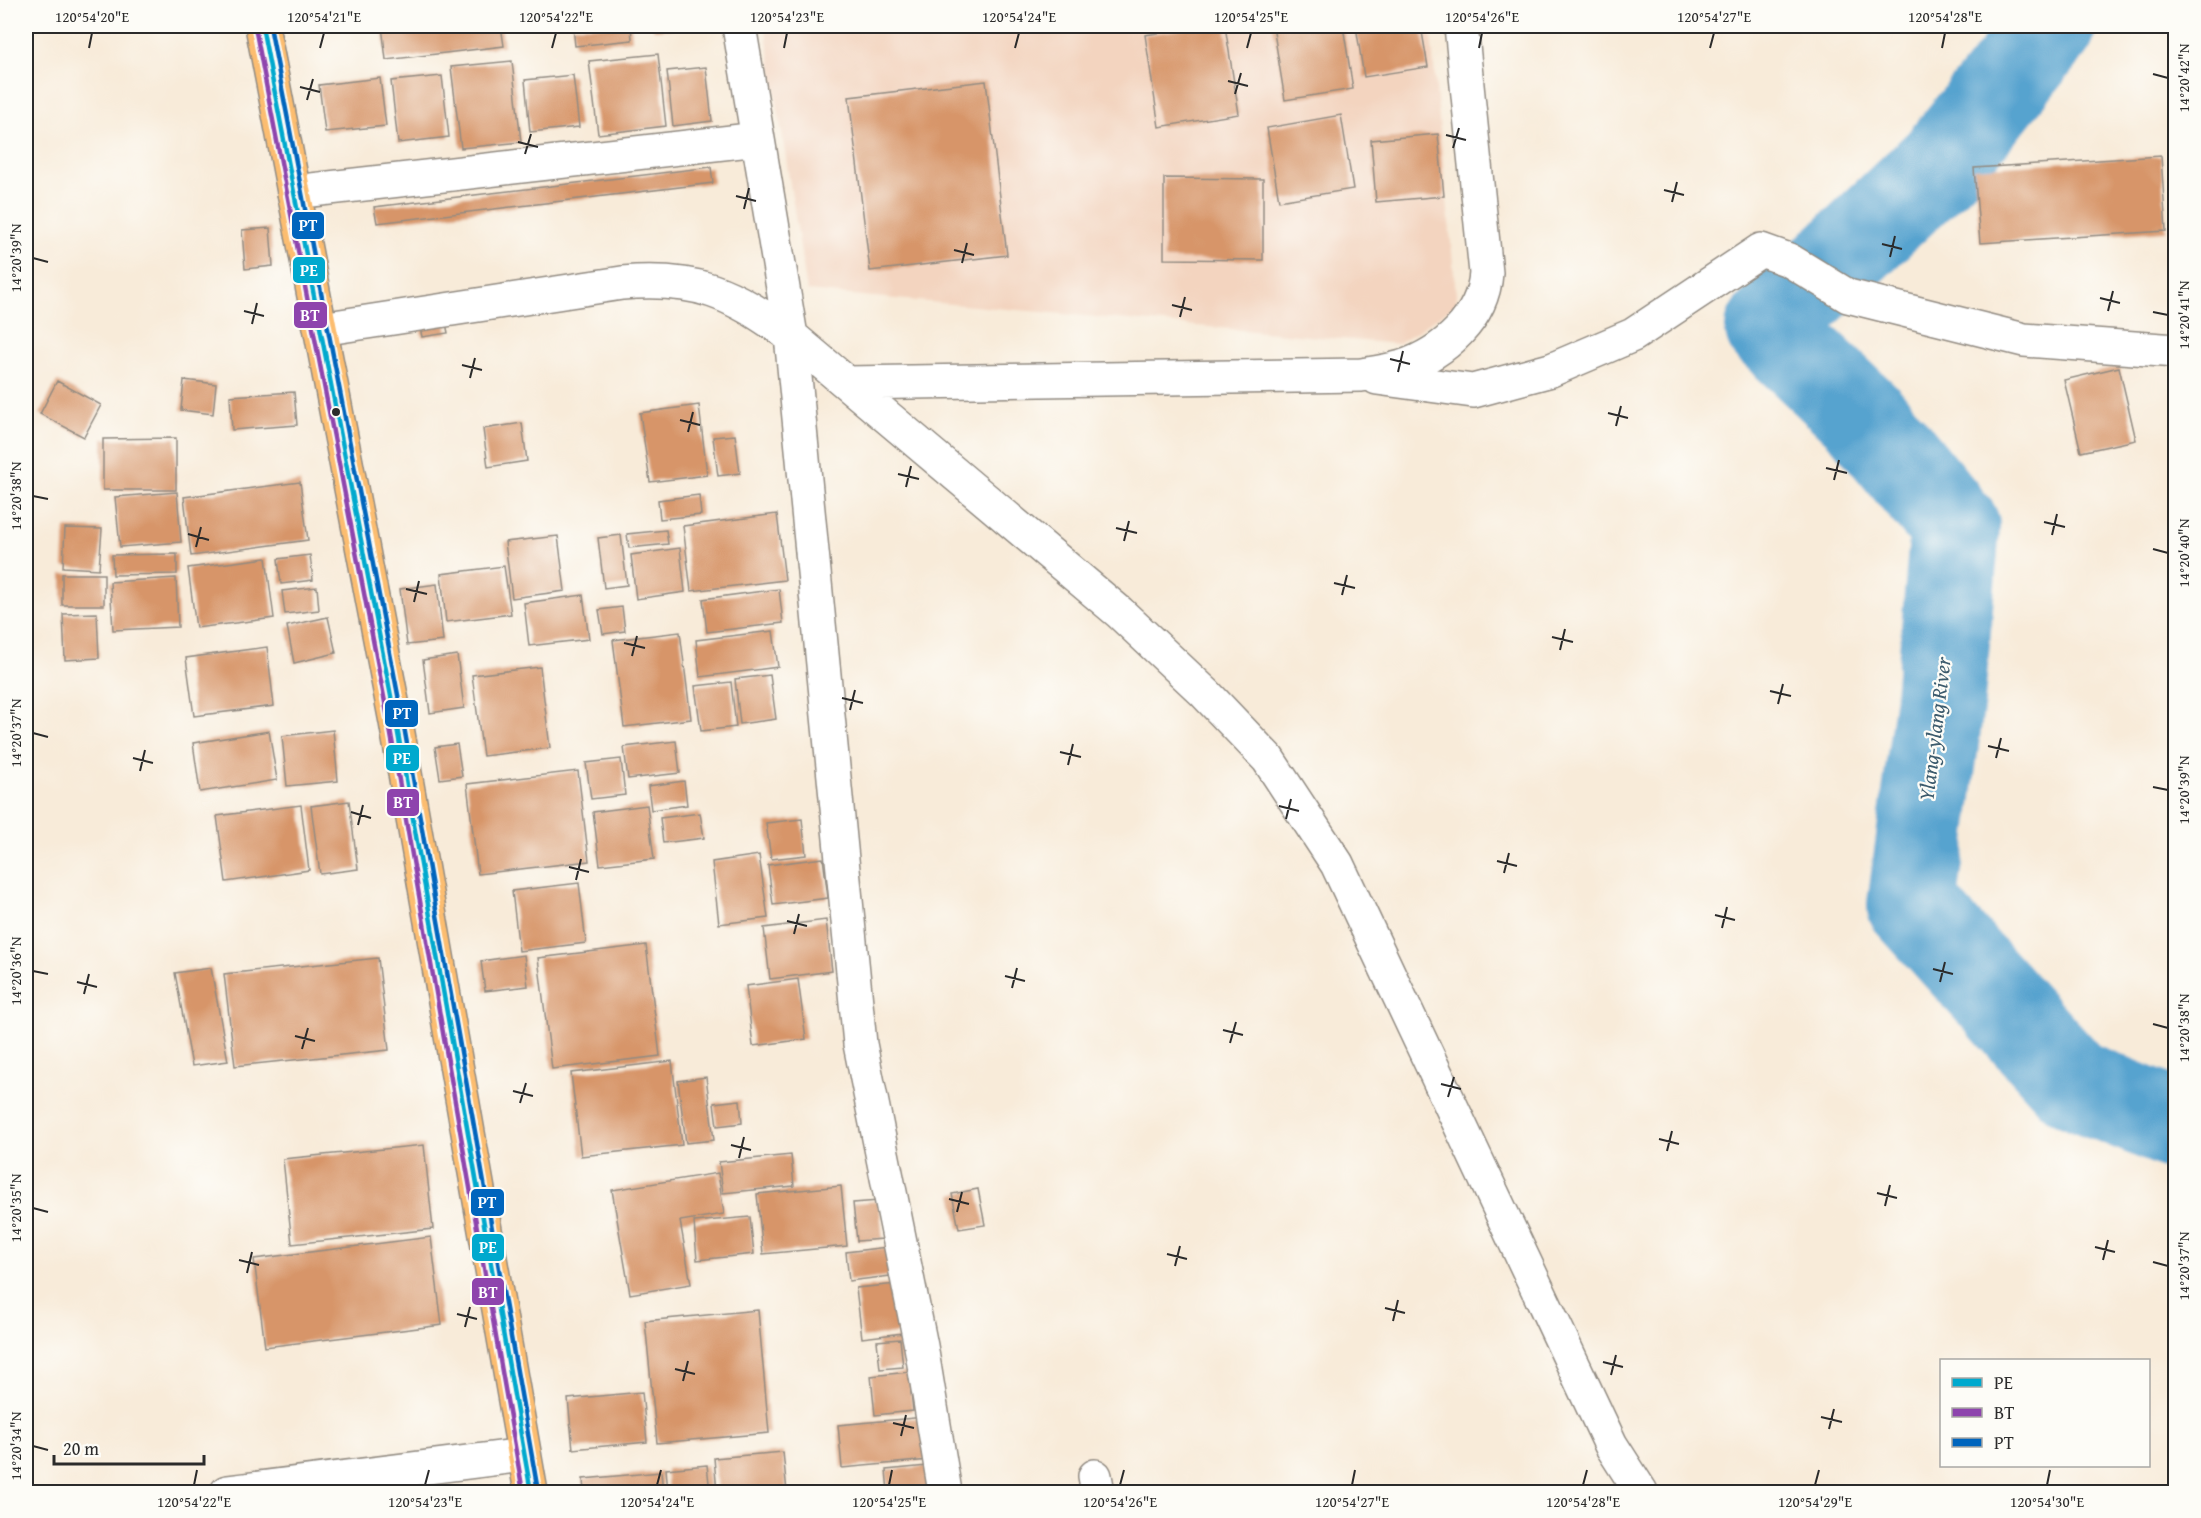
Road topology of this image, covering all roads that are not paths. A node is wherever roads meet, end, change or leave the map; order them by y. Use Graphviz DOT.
graph roads {
  1 [pos="262,26"];
  2 [pos="739,26"];
  3 [pos="1461,26"];
  4 [pos="758,139"];
  5 [pos="294,192"];
  6 [pos="321,329"];
  7 [pos="791,336"];
  8 [pos="2175,351"];
  9 [pos="1361,375"];
  10 [pos="847,383"];
  11 [pos="525,1455"];
  12 [pos="227,1492"];
  13 [pos="531,1492"];
  14 [pos="945,1492"];
  15 [pos="1641,1492"];
  1 -- 5 [label="main road"];
  2 -- 4 [label="street"];
  3 -- 9 [label="street"];
  4 -- 5 [label="street"];
  4 -- 7 [label="street"];
  5 -- 6 [label="main road"];
  6 -- 7 [label="street"];
  6 -- 11 [label="main road"];
  7 -- 10 [label="street"];
  7 -- 14 [label="street"];
  8 -- 9 [label="street"];
  9 -- 10 [label="street"];
  10 -- 15 [label="street"];
  11 -- 12 [label="street"];
  11 -- 13 [label="main road"];
}
